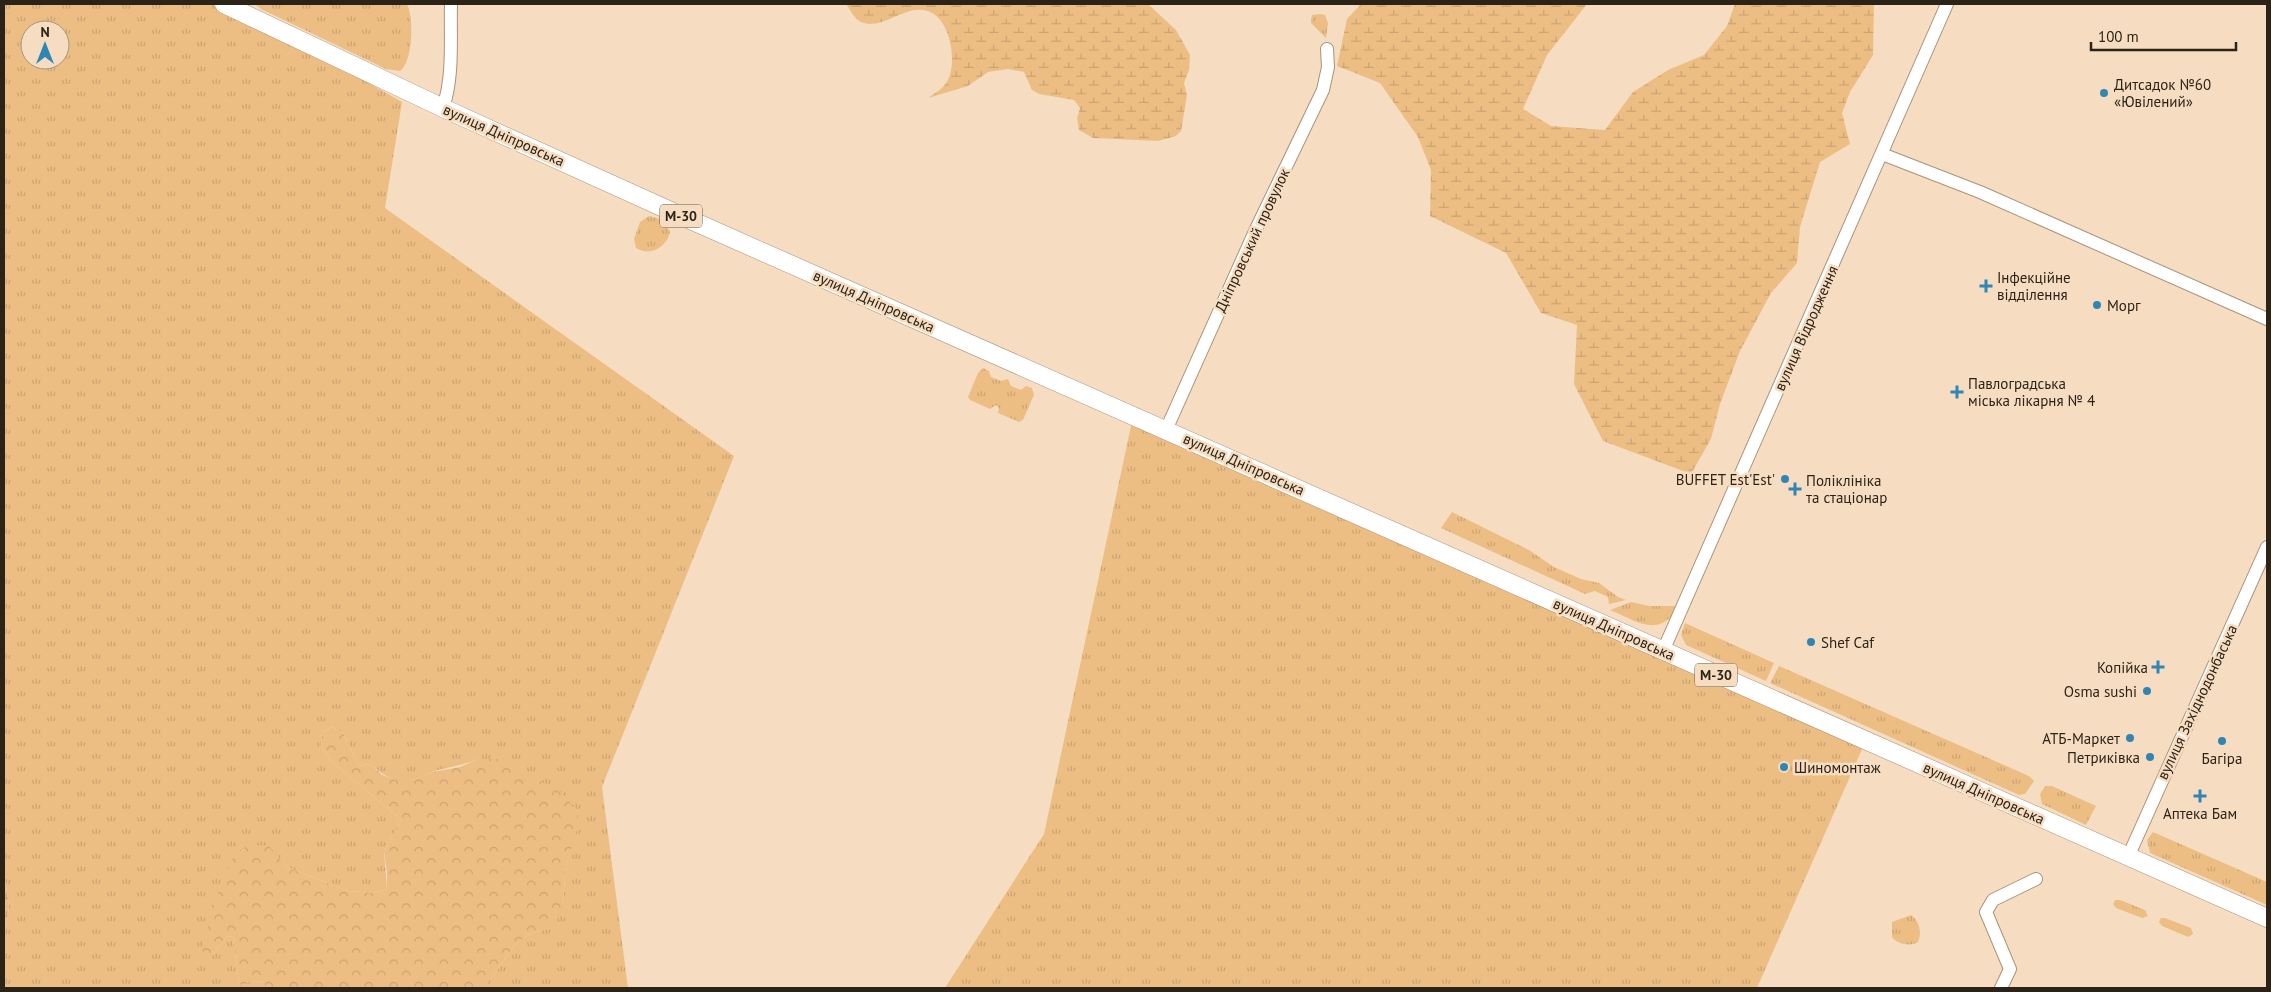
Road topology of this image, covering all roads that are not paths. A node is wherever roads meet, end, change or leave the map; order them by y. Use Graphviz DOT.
graph roads {
  1 [pos="224,4"];
  2 [pos="451,4"];
  3 [pos="1948,4"];
  4 [pos="1327,49"];
  5 [pos="443,108"];
  6 [pos="1882,154"];
  7 [pos="2267,320"];
  8 [pos="1166,430"];
  9 [pos="2267,547"];
  10 [pos="1663,651"];
  11 [pos="2128,857"];
  12 [pos="2036,879"];
  13 [pos="2267,918"];
  14 [pos="2001,988"];
  1 -- 5 [label="highway, вулиця Дніпровська / М-30"];
  2 -- 5 [label="street"];
  3 -- 6 [label="street, вулиця Відродження"];
  4 -- 8 [label="street, Дніпровський провулок"];
  5 -- 8 [label="highway, вулиця Дніпровська / М-30"];
  6 -- 7 [label="street"];
  6 -- 10 [label="street, вулиця Відродження"];
  8 -- 10 [label="highway, вулиця Дніпровська / М-30"];
  9 -- 11 [label="street, вулиця Західнодонбаська"];
  10 -- 11 [label="highway, вулиця Дніпровська / М-30"];
  11 -- 13 [label="highway, вулиця Дніпровська / М-30"];
  12 -- 14 [label="street"];
}
